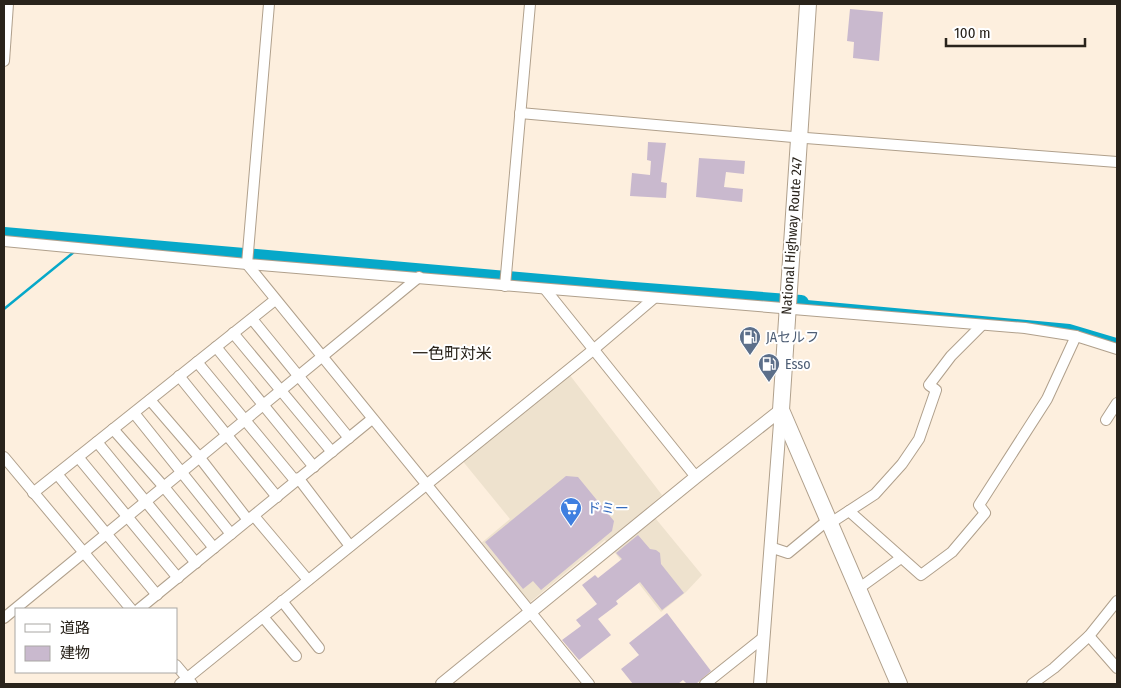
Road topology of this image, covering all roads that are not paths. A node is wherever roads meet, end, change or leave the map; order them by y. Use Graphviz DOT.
graph roads {
  1 [pos="8,4"];
  2 [pos="269,4"];
  3 [pos="530,4"];
  4 [pos="808,4"];
  5 [pos="4,61"];
  6 [pos="520,113"];
  7 [pos="798,137"];
  8 [pos="1117,162"];
  9 [pos="4,240"];
  10 [pos="247,264"];
  11 [pos="420,277"];
  12 [pos="505,286"];
  13 [pos="545,289"];
  14 [pos="653,299"];
  15 [pos="275,300"];
  16 [pos="788,308"];
  17 [pos="252,319"];
  18 [pos="982,324"];
  19 [pos="233,333"];
  20 [pos="1076,336"];
  21 [pos="216,347"];
  22 [pos="1117,349"];
  23 [pos="593,350"];
  24 [pos="322,358"];
  25 [pos="197,362"];
  26 [pos="179,376"];
  27 [pos="299,377"];
  28 [pos="281,392"];
  29 [pos="150,400"];
  30 [pos="1117,403"];
  31 [pos="263,406"];
  32 [pos="781,410"];
  33 [pos="134,413"];
  34 [pos="372,419"];
  35 [pos="246,420"];
  36 [pos="1106,420"];
  37 [pos="113,429"];
  38 [pos="228,435"];
  39 [pos="349,438"];
  40 [pos="97,442"];
  41 [pos="332,452"];
  42 [pos="4,457"];
  43 [pos="78,457"];
  44 [pos="200,458"];
  45 [pos="314,467"];
  46 [pos="182,472"];
  47 [pos="57,474"];
  48 [pos="696,477"];
  49 [pos="299,478"];
  50 [pos="426,484"];
  51 [pos="164,487"];
  52 [pos="33,493"];
  53 [pos="277,497"];
  54 [pos="146,502"];
  55 [pos="849,511"];
  56 [pos="128,516"];
  57 [pos="251,518"];
  58 [pos="829,522"];
  59 [pos="107,533"];
  60 [pos="231,534"];
  61 [pos="350,546"];
  62 [pos="770,547"];
  63 [pos="214,548"];
  64 [pos="84,552"];
  65 [pos="901,558"];
  66 [pos="196,562"];
  67 [pos="178,578"];
  68 [pos="308,580"];
  69 [pos="858,589"];
  70 [pos="157,595"];
  71 [pos="282,601"];
  72 [pos="1117,601"];
  73 [pos="16,608"];
  74 [pos="130,608"];
  75 [pos="140,608"];
  76 [pos="15,609"];
  77 [pos="531,612"];
  78 [pos="263,617"];
  79 [pos="4,618"];
  80 [pos="1089,636"];
  81 [pos="764,637"];
  82 [pos="319,648"];
  83 [pos="296,656"];
  84 [pos="178,668"];
  85 [pos="1117,668"];
  86 [pos="186,682"];
  87 [pos="442,684"];
  88 [pos="589,684"];
  89 [pos="705,684"];
  90 [pos="760,684"];
  91 [pos="899,684"];
  92 [pos="1032,684"];
  1 -- 5 [label="street"];
  2 -- 10 [label="street"];
  3 -- 6 [label="street"];
  4 -- 7 [label="highway, National Highway Route 247"];
  6 -- 7 [label="street"];
  6 -- 12 [label="street"];
  7 -- 8 [label="street"];
  7 -- 16 [label="highway, National Highway Route 247"];
  9 -- 10 [label="street"];
  10 -- 11 [label="street"];
  10 -- 15 [label="street"];
  11 -- 12 [label="street"];
  11 -- 24 [label="street"];
  12 -- 13 [label="street"];
  13 -- 14 [label="street"];
  13 -- 23 [label="street"];
  14 -- 16 [label="street"];
  14 -- 23 [label="street"];
  15 -- 17 [label="street"];
  15 -- 24 [label="street"];
  16 -- 18 [label="street"];
  16 -- 32 [label="highway, National Highway Route 247"];
  17 -- 19 [label="street"];
  17 -- 27 [label="street"];
  18 -- 20 [label="street"];
  18 -- 55 [label="street"];
  19 -- 21 [label="street"];
  19 -- 28 [label="street"];
  20 -- 22 [label="street"];
  20 -- 65 [label="street"];
  21 -- 25 [label="street"];
  21 -- 31 [label="street"];
  23 -- 48 [label="street"];
  23 -- 50 [label="street"];
  24 -- 27 [label="street"];
  24 -- 34 [label="street"];
  25 -- 26 [label="street"];
  25 -- 35 [label="street"];
  26 -- 29 [label="street"];
  26 -- 38 [label="street"];
  27 -- 28 [label="street"];
  27 -- 39 [label="street"];
  28 -- 31 [label="street"];
  28 -- 41 [label="street"];
  29 -- 33 [label="street"];
  29 -- 44 [label="street"];
  30 -- 36 [label="street"];
  31 -- 35 [label="street"];
  31 -- 45 [label="street"];
  32 -- 48 [label="street"];
  32 -- 58 [label="highway, National Highway Route 247"];
  32 -- 62 [label="street"];
  33 -- 37 [label="street"];
  33 -- 46 [label="street"];
  34 -- 39 [label="street"];
  34 -- 50 [label="street"];
  35 -- 38 [label="street"];
  35 -- 49 [label="street"];
  37 -- 40 [label="street"];
  37 -- 51 [label="street"];
  38 -- 44 [label="street"];
  38 -- 53 [label="street"];
  39 -- 41 [label="street"];
  40 -- 43 [label="street"];
  40 -- 54 [label="street"];
  41 -- 45 [label="street"];
  42 -- 52 [label="street"];
  43 -- 47 [label="street"];
  43 -- 56 [label="street"];
  44 -- 46 [label="street"];
  44 -- 57 [label="street"];
  45 -- 49 [label="street"];
  46 -- 51 [label="street"];
  46 -- 60 [label="street"];
  47 -- 52 [label="street"];
  47 -- 59 [label="street"];
  48 -- 77 [label="street"];
  49 -- 53 [label="street"];
  49 -- 61 [label="street"];
  50 -- 61 [label="street"];
  50 -- 77 [label="street"];
  51 -- 54 [label="street"];
  51 -- 63 [label="street"];
  52 -- 64 [label="street"];
  53 -- 57 [label="street"];
  54 -- 56 [label="street"];
  54 -- 66 [label="street"];
  55 -- 58 [label="street"];
  55 -- 65 [label="street"];
  56 -- 59 [label="street"];
  56 -- 67 [label="street"];
  57 -- 60 [label="street"];
  57 -- 68 [label="street"];
  58 -- 62 [label="street"];
  58 -- 69 [label="highway, National Highway Route 247"];
  59 -- 64 [label="street"];
  59 -- 70 [label="street"];
  60 -- 63 [label="street"];
  61 -- 68 [label="street"];
  62 -- 81 [label="street"];
  63 -- 66 [label="street"];
  64 -- 73 [label="street"];
  64 -- 74 [label="street"];
  65 -- 69 [label="street"];
  66 -- 67 [label="street"];
  67 -- 70 [label="street"];
  68 -- 71 [label="street"];
  69 -- 91 [label="highway, National Highway Route 247"];
  70 -- 75 [label="street"];
  71 -- 78 [label="street"];
  71 -- 82 [label="street"];
  72 -- 80 [label="street"];
  76 -- 79 [label="street"];
  77 -- 87 [label="street"];
  77 -- 88 [label="street"];
  78 -- 83 [label="street"];
  78 -- 86 [label="street"];
  80 -- 85 [label="street"];
  80 -- 92 [label="street"];
  81 -- 89 [label="street"];
  81 -- 90 [label="street"];
  84 -- 86 [label="street"];
}
